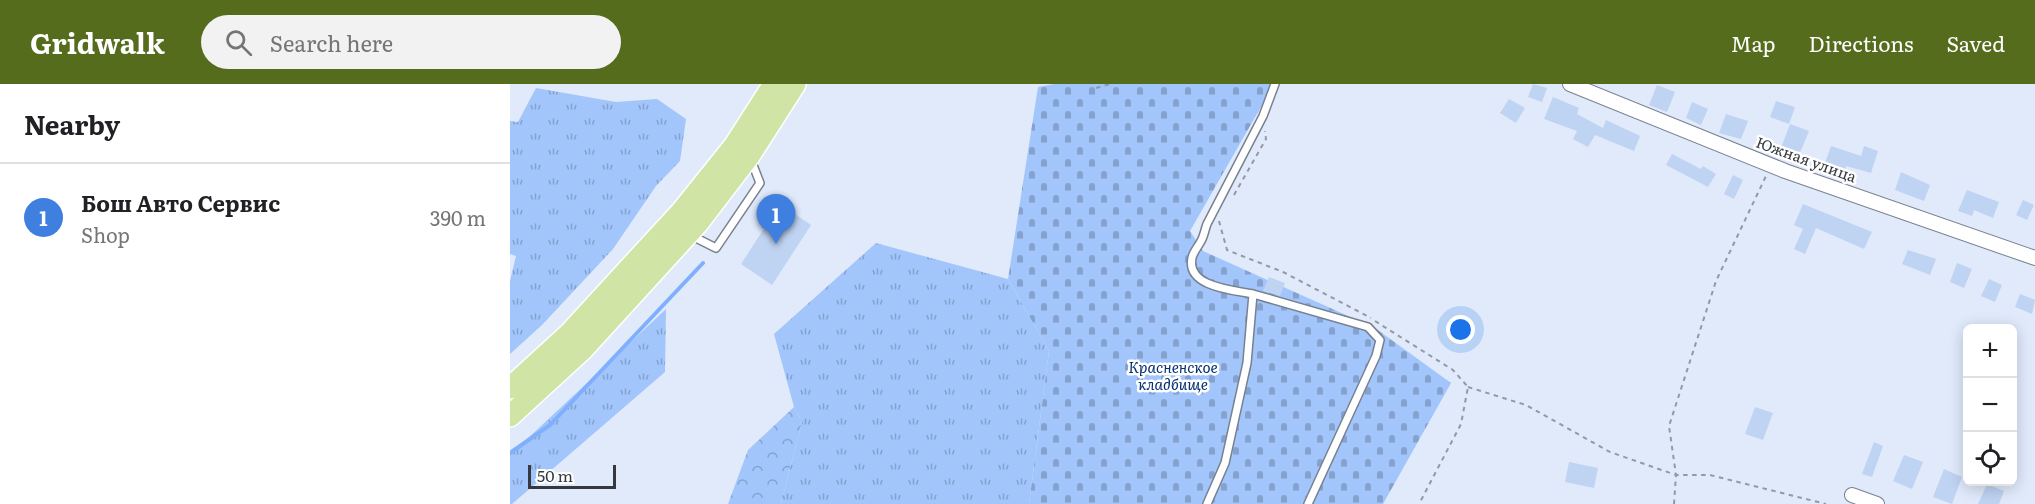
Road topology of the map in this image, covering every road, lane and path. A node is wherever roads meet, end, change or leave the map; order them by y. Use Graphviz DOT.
graph roads {
  1 [pos="774,84"];
  2 [pos="795,84"];
  3 [pos="1110,84"];
  4 [pos="1275,84"];
  5 [pos="1570,84"];
  6 [pos="1096,88"];
  7 [pos="1263,116"];
  8 [pos="749,156"];
  9 [pos="1771,165"];
  10 [pos="1231,200"];
  11 [pos="1219,220"];
  12 [pos="688,234"];
  13 [pos="2035,258"];
  14 [pos="1253,294"];
  15 [pos="1468,387"];
  16 [pos="510,388"];
  17 [pos="510,416"];
  18 [pos="1676,475"];
  19 [pos="1852,495"];
  20 [pos="1207,504"];
  21 [pos="1308,504"];
  22 [pos="1419,504"];
  23 [pos="1674,504"];
  24 [pos="1826,504"];
  25 [pos="1877,504"];
  1 -- 16 [label="main road"];
  2 -- 8 [label="main road"];
  3 -- 6 [label="path"];
  4 -- 7 [label="lane"];
  5 -- 9 [label="street, Южная улица"];
  7 -- 10 [label="path"];
  7 -- 14 [label="lane"];
  8 -- 12 [label="main road"];
  8 -- 12 [label="lane"];
  9 -- 13 [label="street, Южная улица"];
  9 -- 18 [label="path"];
  11 -- 15 [label="path"];
  12 -- 17 [label="main road"];
  14 -- 20 [label="lane"];
  14 -- 21 [label="lane"];
  15 -- 18 [label="path"];
  15 -- 22 [label="path"];
  18 -- 23 [label="path"];
  18 -- 24 [label="path"];
  19 -- 25 [label="street"];
}
